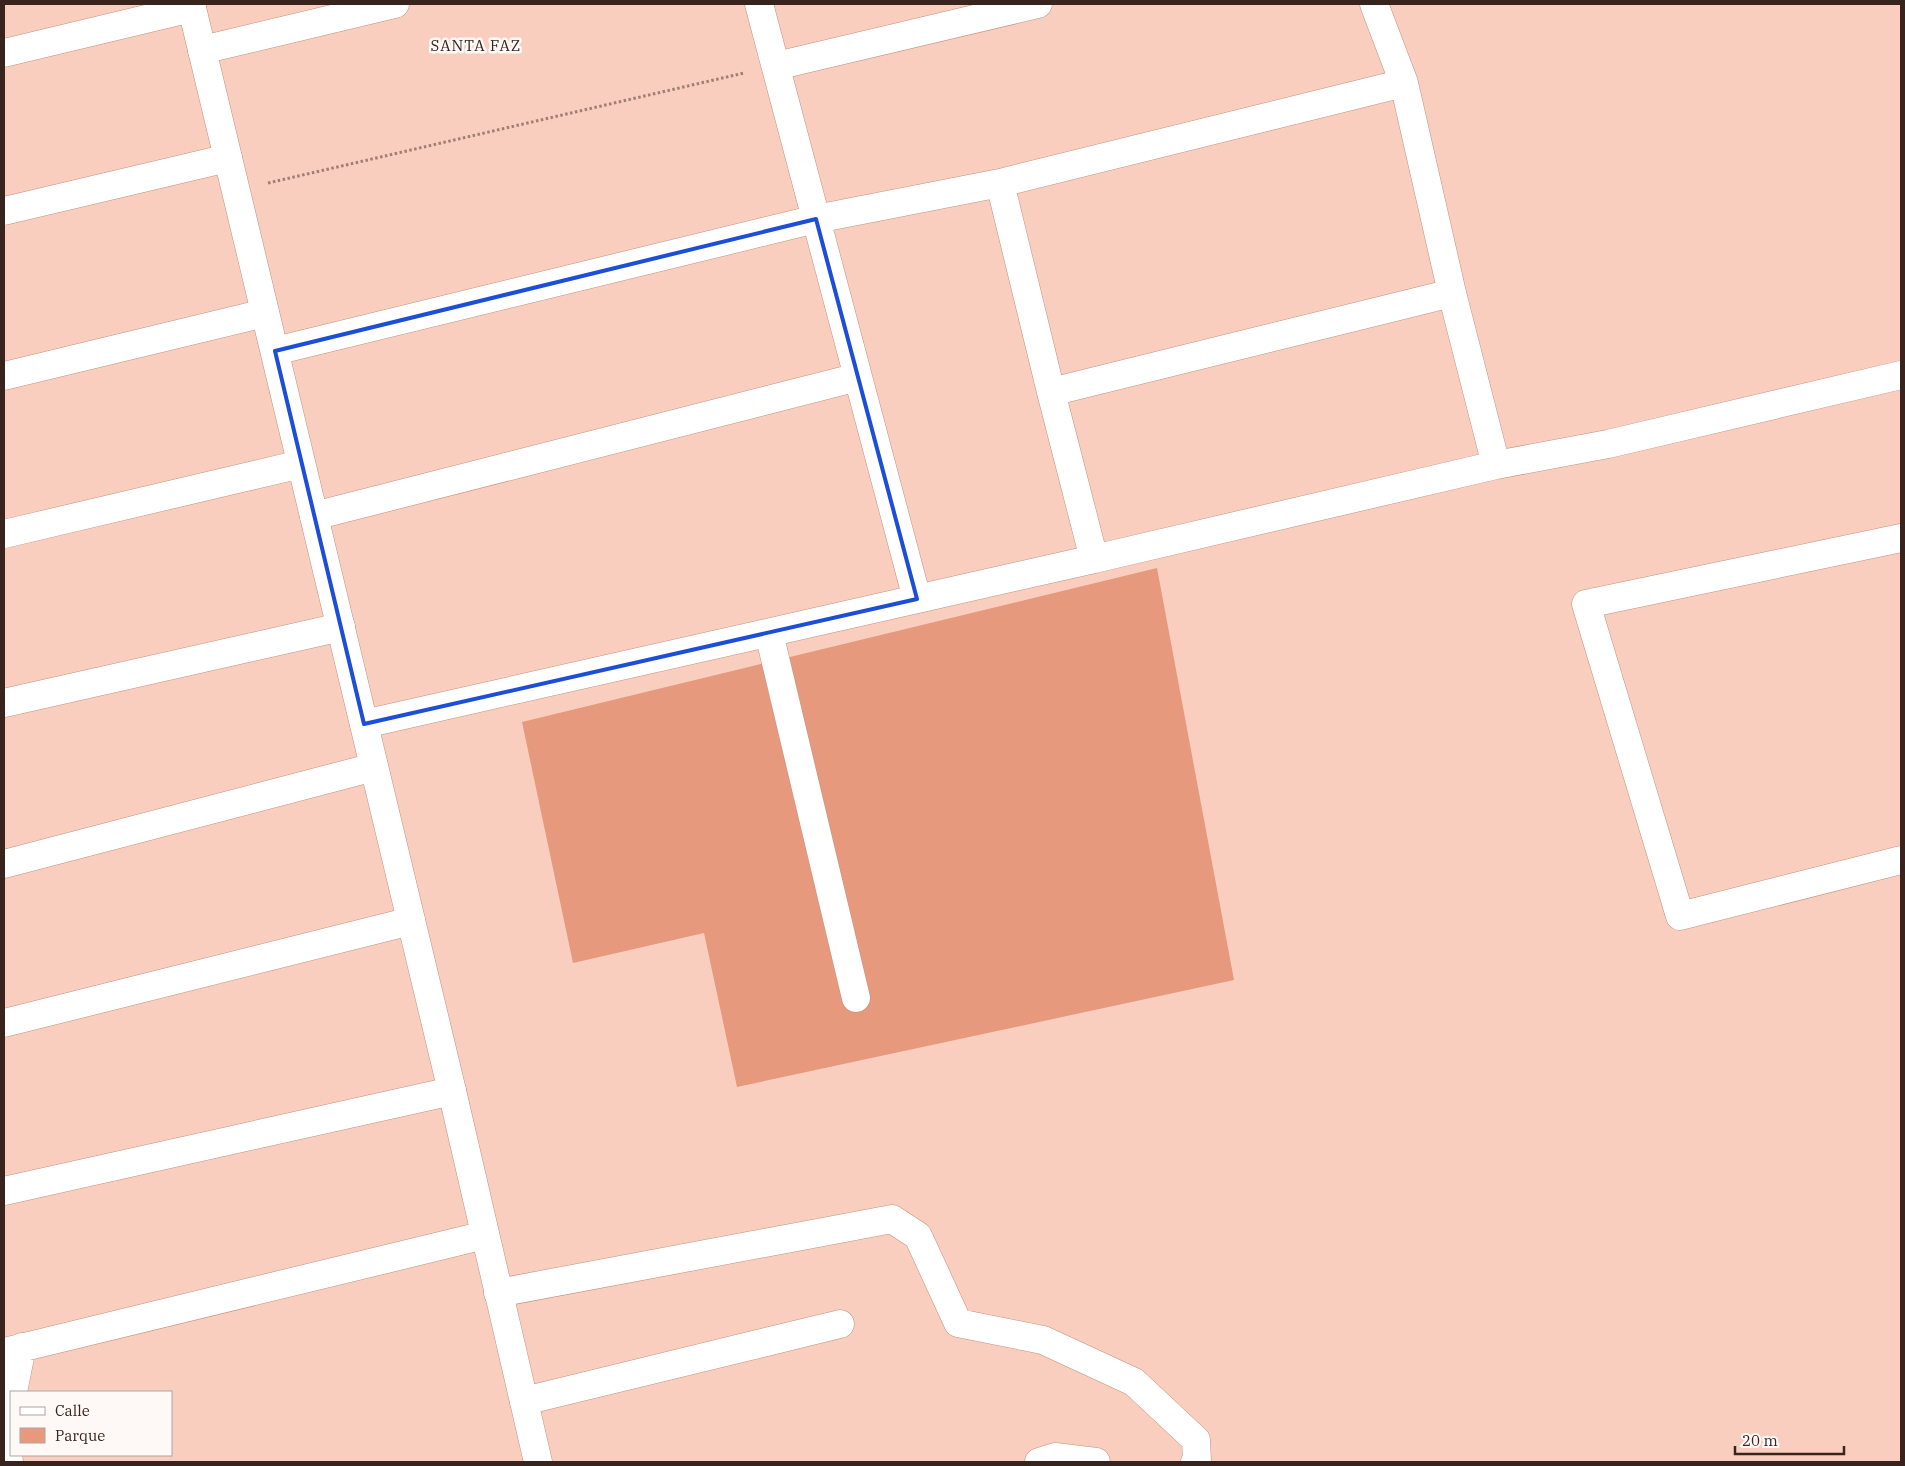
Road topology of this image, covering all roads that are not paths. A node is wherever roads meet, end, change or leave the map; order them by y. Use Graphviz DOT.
graph roads {
  1 [pos="395,4"];
  2 [pos="759,4"];
  3 [pos="1038,4"];
  4 [pos="1374,4"];
  5 [pos="192,6"];
  6 [pos="202,50"];
  7 [pos="4,53"];
  8 [pos="776,66"];
  9 [pos="1404,83"];
  10 [pos="228,158"];
  11 [pos="1000,183"];
  12 [pos="4,211"];
  13 [pos="816,219"];
  14 [pos="1452,293"];
  15 [pos="265,313"];
  16 [pos="275,351"];
  17 [pos="1901,375"];
  18 [pos="4,376"];
  19 [pos="858,377"];
  20 [pos="1051,392"];
  21 [pos="301,464"];
  22 [pos="1496,466"];
  23 [pos="314,516"];
  24 [pos="4,534"];
  25 [pos="1901,538"];
  26 [pos="1094,560"];
  27 [pos="917,599"];
  28 [pos="341,627"];
  29 [pos="769,633"];
  30 [pos="4,703"];
  31 [pos="364,724"];
  32 [pos="374,768"];
  33 [pos="1901,860"];
  34 [pos="4,864"];
  35 [pos="411,921"];
  36 [pos="856,998"];
  37 [pos="4,1023"];
  38 [pos="452,1091"];
  39 [pos="4,1191"];
  40 [pos="485,1235"];
  41 [pos="498,1293"];
  42 [pos="840,1324"];
  43 [pos="13,1350"];
  44 [pos="13,1391"];
  45 [pos="524,1400"];
  46 [pos="10,1406"];
  47 [pos="9,1462"];
  48 [pos="538,1462"];
  49 [pos="1039,1462"];
  50 [pos="1096,1462"];
  51 [pos="1195,1462"];
  1 -- 6 [label="street"];
  2 -- 8 [label="street"];
  3 -- 8 [label="street"];
  4 -- 9 [label="street"];
  5 -- 6 [label="street"];
  5 -- 7 [label="street"];
  6 -- 10 [label="street"];
  8 -- 13 [label="street"];
  9 -- 11 [label="street"];
  9 -- 14 [label="street"];
  10 -- 12 [label="street"];
  10 -- 15 [label="street"];
  11 -- 13 [label="street"];
  11 -- 20 [label="street"];
  13 -- 16 [label="street"];
  13 -- 19 [label="street"];
  14 -- 20 [label="street"];
  14 -- 22 [label="street"];
  15 -- 16 [label="street"];
  15 -- 18 [label="street"];
  16 -- 21 [label="street"];
  17 -- 22 [label="street"];
  19 -- 23 [label="street"];
  19 -- 27 [label="street"];
  20 -- 26 [label="street"];
  21 -- 23 [label="street"];
  21 -- 24 [label="street"];
  22 -- 26 [label="street"];
  23 -- 28 [label="street"];
  25 -- 33 [label="street"];
  26 -- 27 [label="street"];
  27 -- 29 [label="street"];
  28 -- 30 [label="street"];
  28 -- 31 [label="street"];
  29 -- 31 [label="street"];
  29 -- 36 [label="street"];
  31 -- 32 [label="street"];
  32 -- 34 [label="street"];
  32 -- 35 [label="street"];
  35 -- 37 [label="street"];
  35 -- 38 [label="street"];
  38 -- 39 [label="street"];
  38 -- 40 [label="street"];
  40 -- 41 [label="street"];
  40 -- 43 [label="street"];
  41 -- 45 [label="street"];
  41 -- 51 [label="street"];
  42 -- 45 [label="street"];
  43 -- 44 [label="street"];
  45 -- 48 [label="street"];
  46 -- 47 [label="street"];
  49 -- 50 [label="street"];
}
